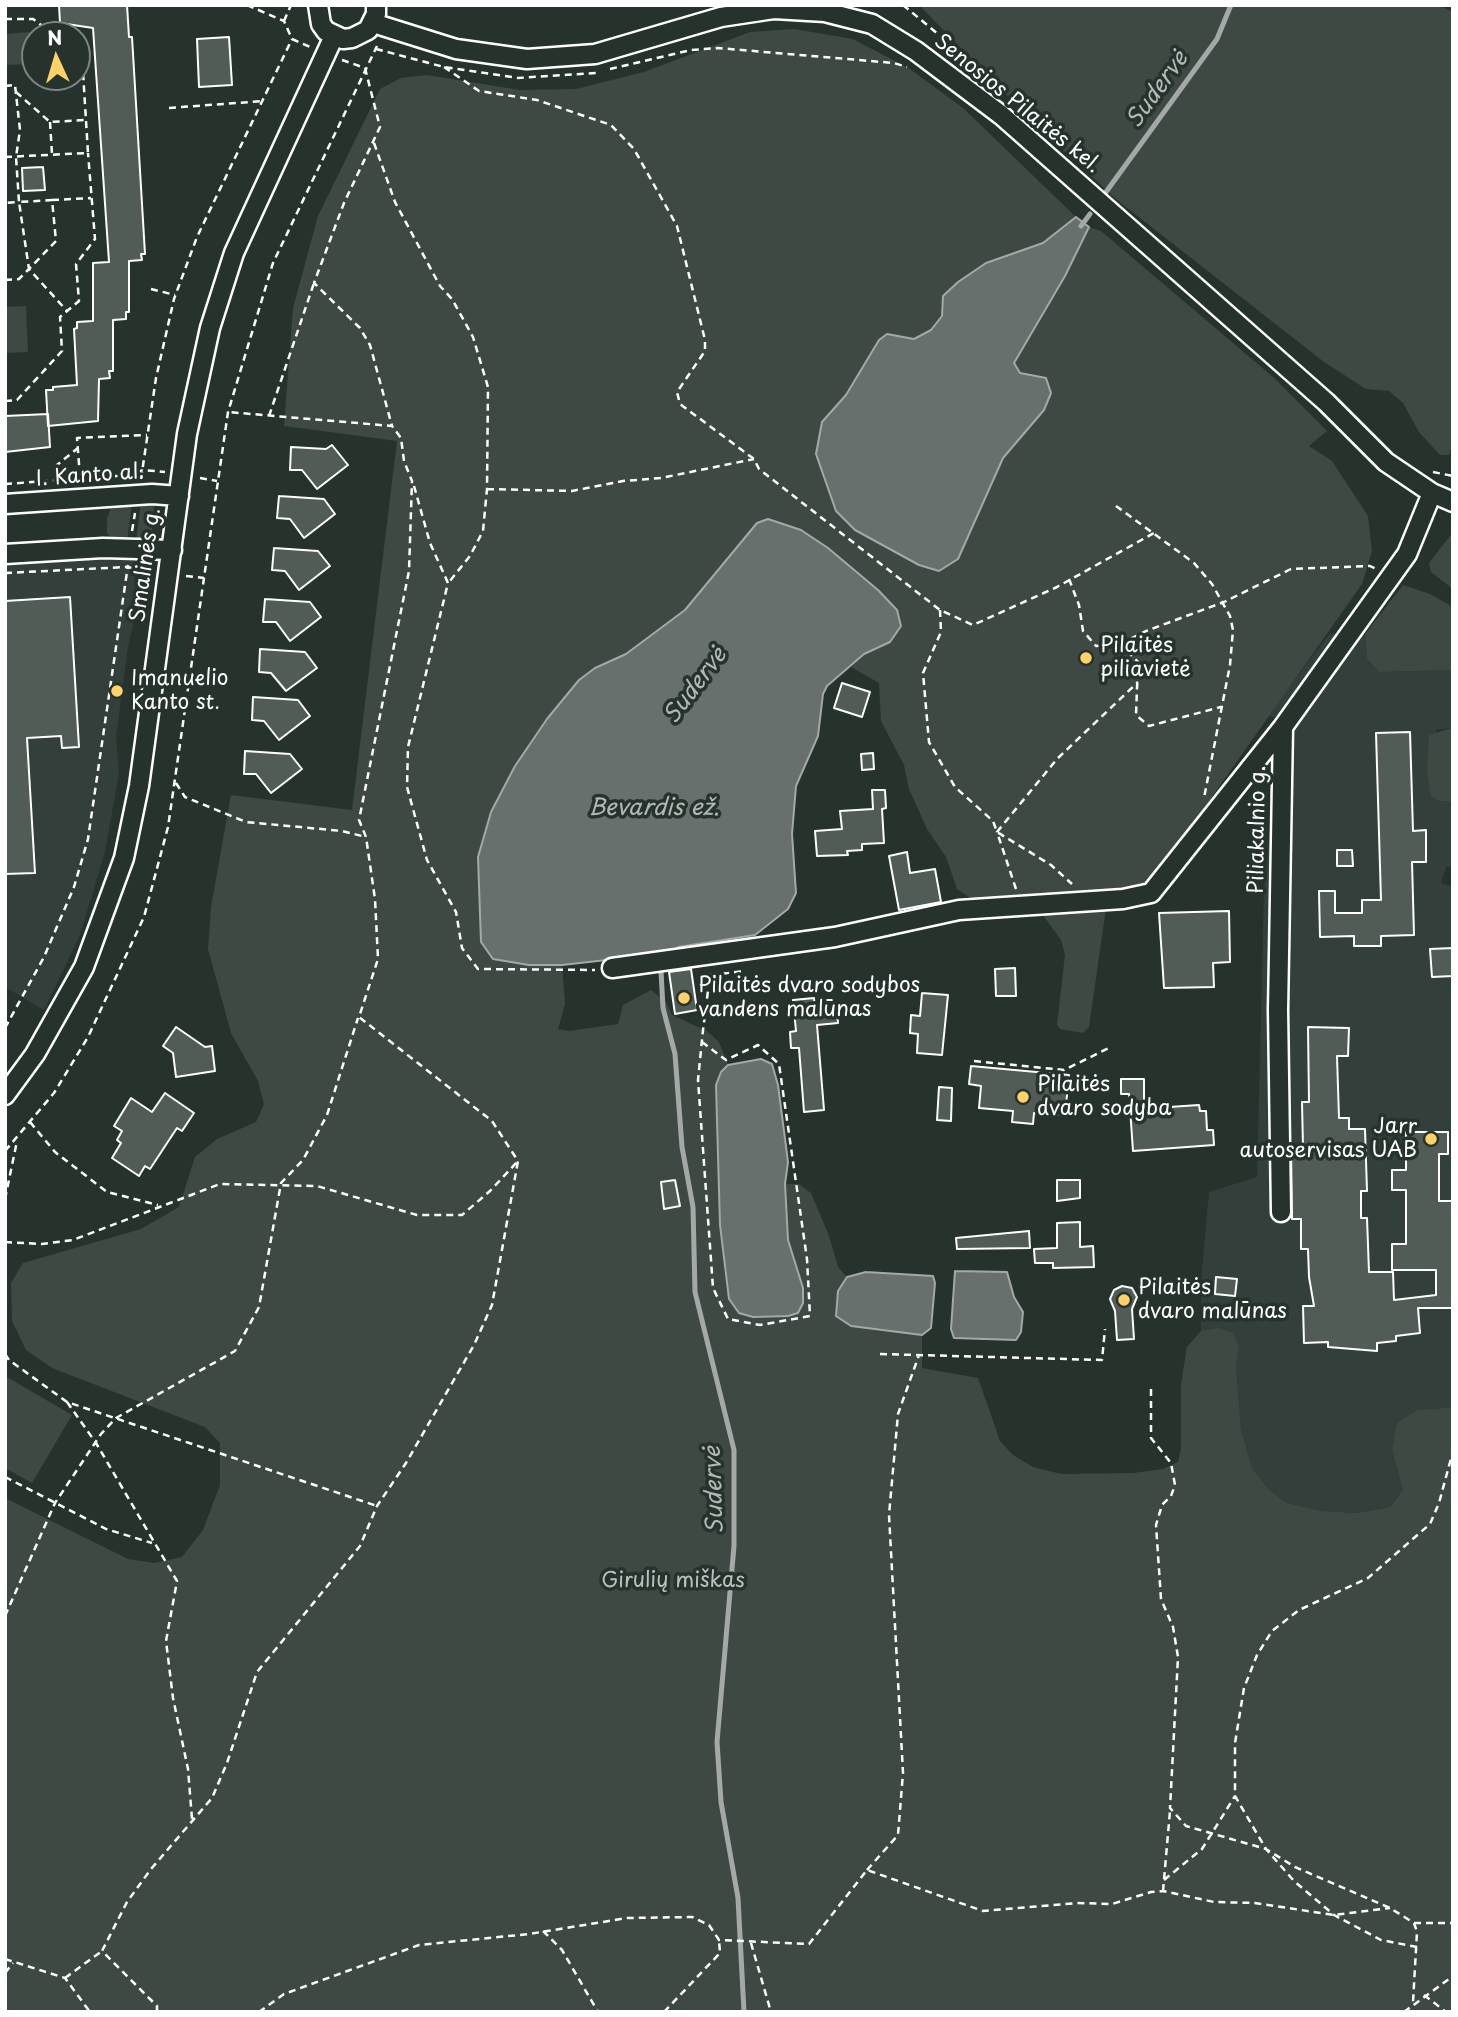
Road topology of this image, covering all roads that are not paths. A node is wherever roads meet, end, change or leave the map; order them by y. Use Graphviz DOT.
graph roads {
  1 [pos="317,5"];
  2 [pos="374,14"];
  3 [pos="334,36"];
  4 [pos="1432,494"];
  5 [pos="178,496"];
  6 [pos="1453,502"];
  7 [pos="5,504"];
  8 [pos="172,550"];
  9 [pos="5,554"];
  10 [pos="1283,727"];
  11 [pos="612,968"];
  12 [pos="5,1095"];
  13 [pos="1282,1212"];
  1 -- 3 [label="street"];
  2 -- 3 [label="street"];
  2 -- 4 [label="street, Senosios Pilaitės kel."];
  3 -- 5 [label="street, Smalinės g."];
  4 -- 6 [label="street, Senosios Pilaitės kel."];
  4 -- 10 [label="street"];
  5 -- 7 [label="street, I. Kanto al."];
  5 -- 8 [label="street, Smalinės g."];
  8 -- 9 [label="street"];
  8 -- 12 [label="street, Smalinės g."];
  10 -- 11 [label="street"];
  10 -- 13 [label="street, Piliakalnio g."];
}
